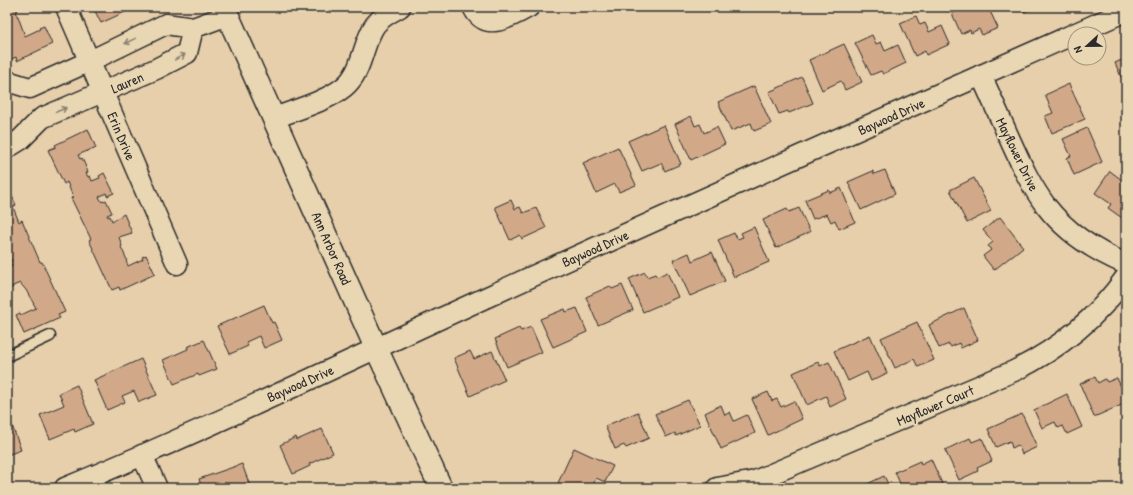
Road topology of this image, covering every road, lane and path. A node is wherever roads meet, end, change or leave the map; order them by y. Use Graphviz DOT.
graph roads {
  1 [pos="66,7"];
  2 [pos="400,7"];
  3 [pos="474,7"];
  4 [pos="530,7"];
  5 [pos="226,11"];
  6 [pos="1126,11"];
  7 [pos="193,28"];
  8 [pos="90,61"];
  9 [pos="981,75"];
  10 [pos="7,81"];
  11 [pos="30,88"];
  12 [pos="103,92"];
  13 [pos="42,118"];
  14 [pos="274,118"];
  15 [pos="7,148"];
  16 [pos="177,264"];
  17 [pos="1126,264"];
  18 [pos="1126,277"];
  19 [pos="50,336"];
  20 [pos="376,348"];
  21 [pos="7,356"];
  22 [pos="142,455"];
  23 [pos="65,488"];
  24 [pos="157,488"];
  25 [pos="441,488"];
  26 [pos="717,488"];
  1 -- 8 [label="street, Erin Drive"];
  2 -- 14 [label="street"];
  3 -- 4 [label="street"];
  5 -- 7 [label="street"];
  5 -- 14 [label="main road, Ann Arbor Road"];
  6 -- 9 [label="street, Baywood Drive"];
  7 -- 8 [label="street, one-way"];
  12 -- 7 [label="street, Lauren, one-way"];
  8 -- 11 [label="street"];
  8 -- 12 [label="street, Erin Drive"];
  9 -- 17 [label="street, Mayflower Drive"];
  9 -- 20 [label="street, Baywood Drive"];
  10 -- 11 [label="street"];
  11 -- 13 [label="street"];
  13 -- 12 [label="street, Lauren, one-way"];
  12 -- 16 [label="street, Erin Drive"];
  13 -- 15 [label="street, Lauren"];
  14 -- 20 [label="main road, Ann Arbor Road"];
  18 -- 26 [label="street, Mayflower Court"];
  19 -- 21 [label="lane"];
  20 -- 22 [label="street, Baywood Drive"];
  20 -- 25 [label="main road, Ann Arbor Road"];
  22 -- 23 [label="street, Baywood Drive"];
  22 -- 24 [label="street"];
}
